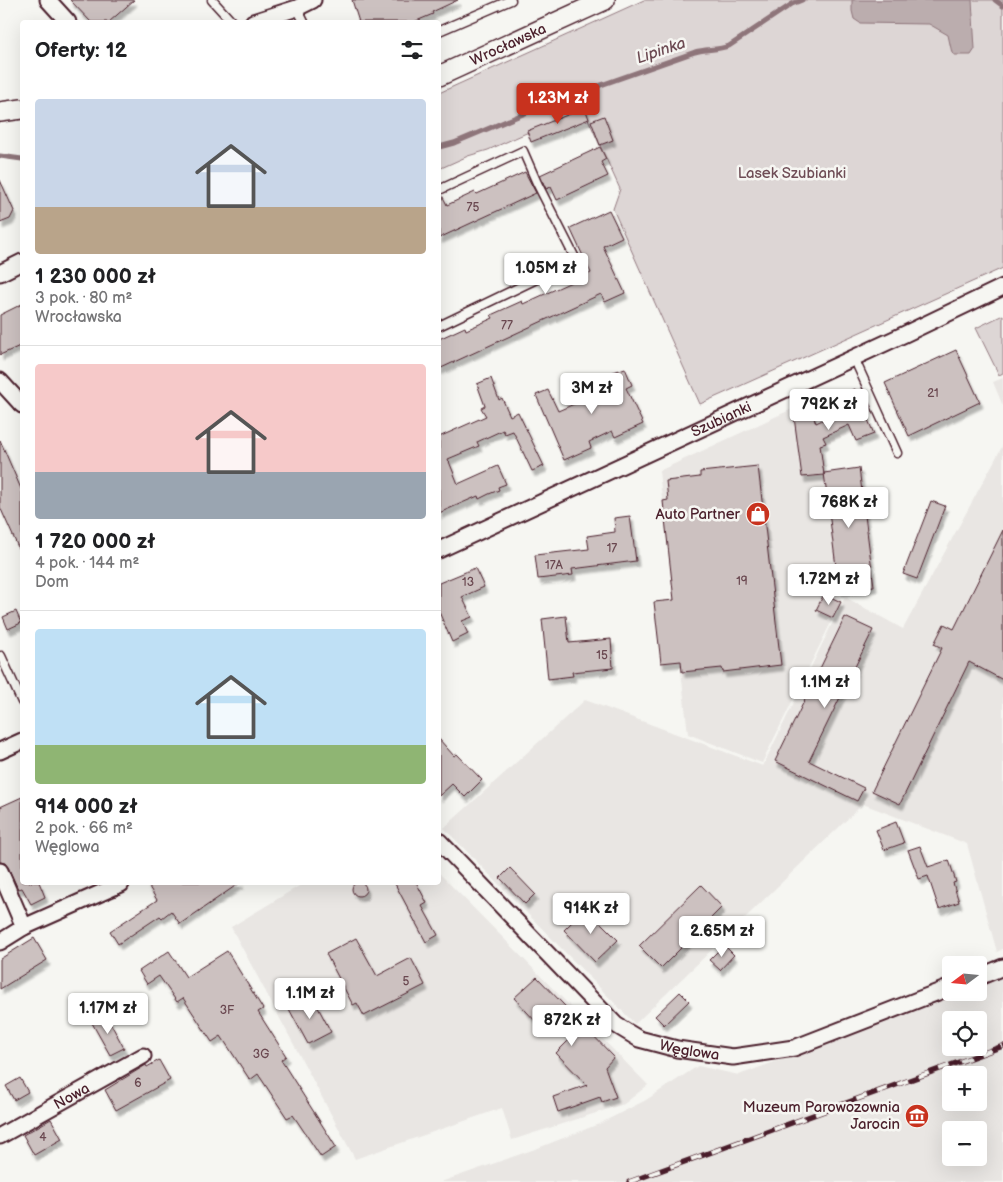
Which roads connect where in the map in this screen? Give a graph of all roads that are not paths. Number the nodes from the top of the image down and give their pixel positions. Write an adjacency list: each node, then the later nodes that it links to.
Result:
1 (48, 0): 7 (street)
2 (212, 0): 8 (lane)
3 (313, 0): 6 (street)
4 (511, 0): 11 (lane)
5 (605, 0): 12 (street, Wrocławska)
6 (297, 8): 9 (street); 10 (lane)
7 (66, 20)
8 (230, 20)
9 (259, 20)
10 (303, 20)
11 (441, 30)
12 (441, 75)
13 (20, 109): 14 (street)
14 (0, 112)
15 (441, 189): 19 (lane)
16 (20, 263): 17 (street)
17 (0, 273)
18 (1003, 287): 20 (street, Szubianki)
19 (441, 325)
20 (854, 358): 23 (lane); 24 (street, Szubianki)
21 (0, 381): 22 (street)
22 (20, 403)
23 (897, 453)
24 (441, 549)
25 (2, 656): 26 (lane)
26 (20, 697)
27 (20, 742): 28 (street)
28 (0, 751)
29 (441, 842): 36 (street, Węglowa)
30 (0, 871): 32 (street)
31 (119, 885): 32 (street)
32 (24, 927): 33 (street)
33 (0, 942)
34 (1003, 967): 35 (street)
35 (988, 973)
36 (942, 990)
37 (143, 1056): 38 (street, Nowa)
38 (0, 1136)

